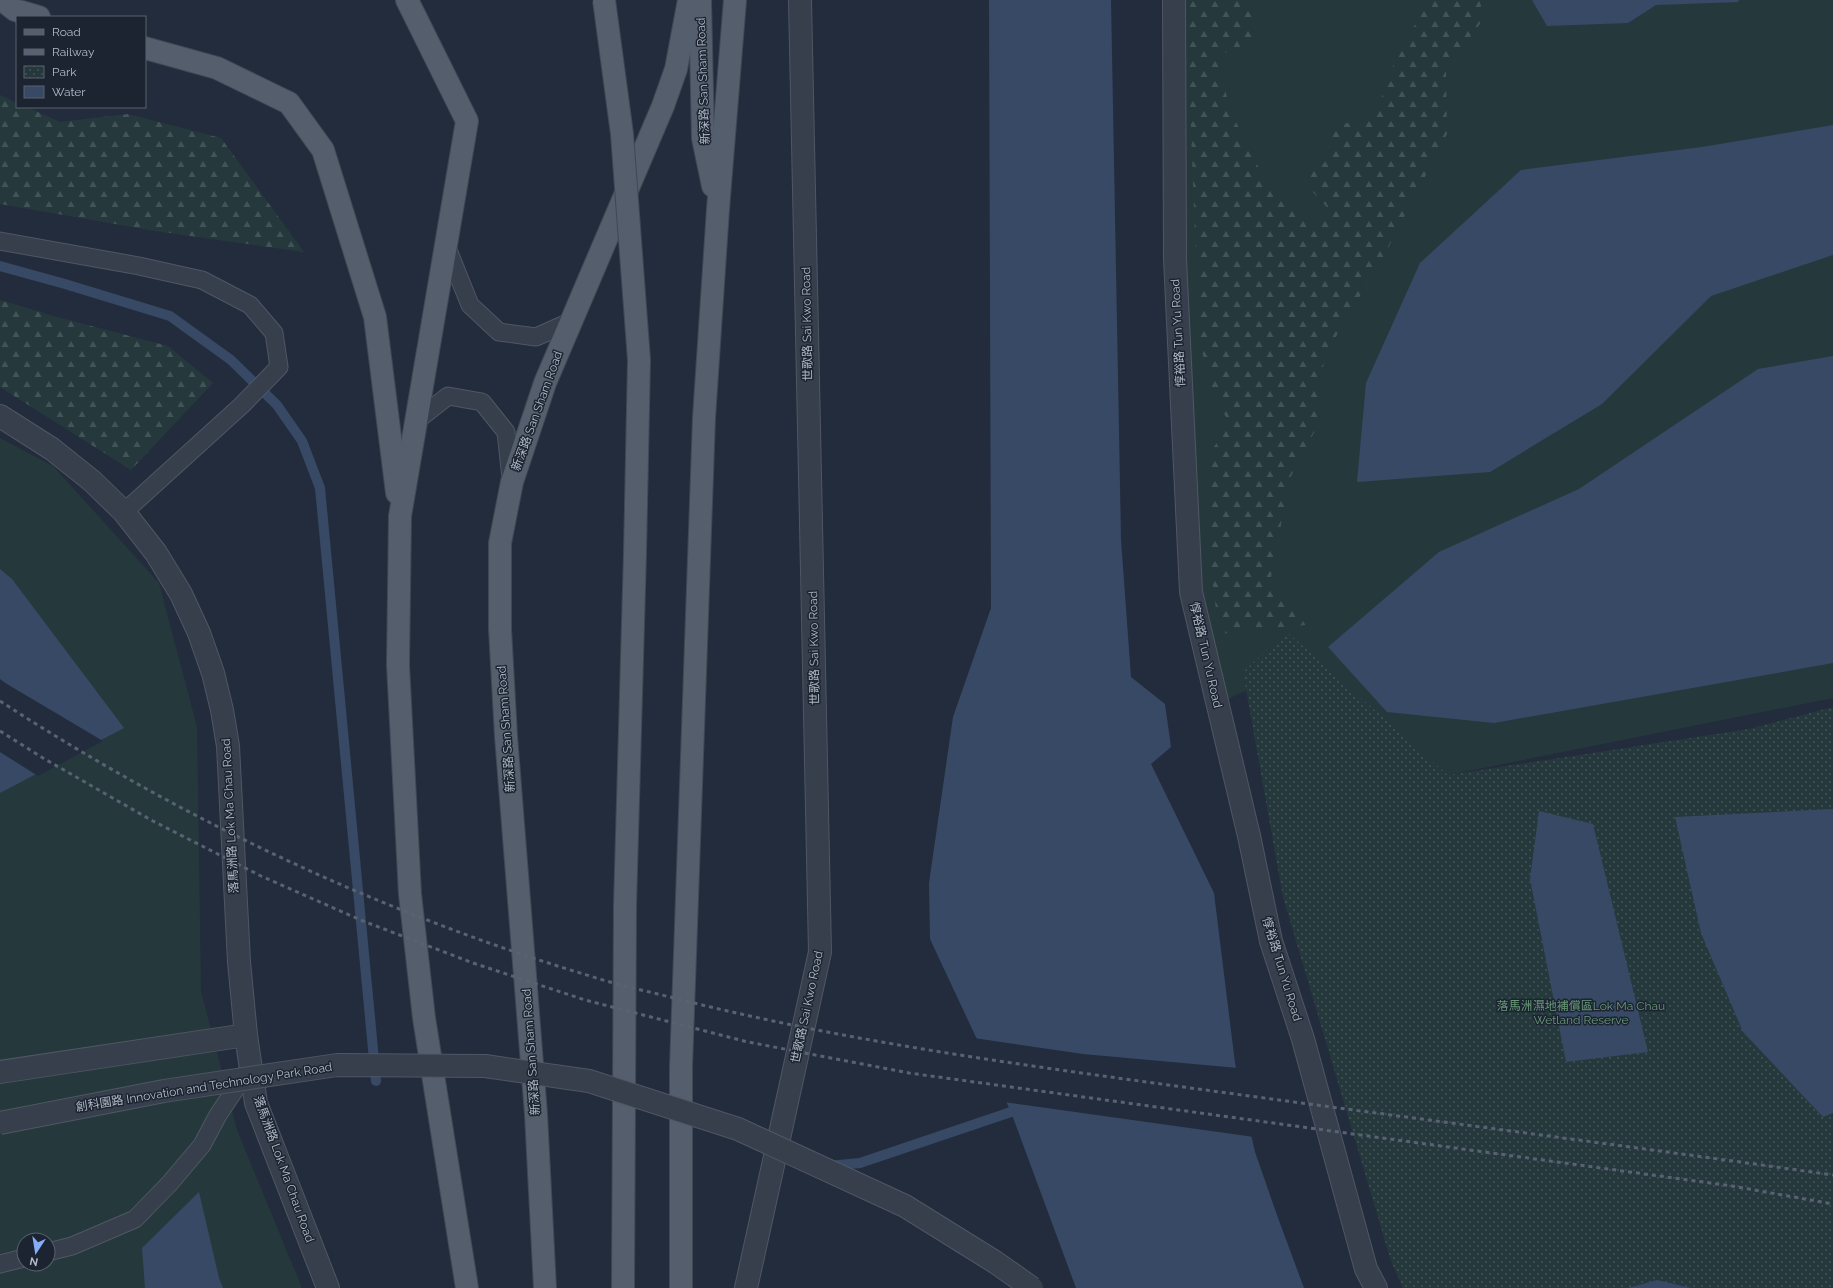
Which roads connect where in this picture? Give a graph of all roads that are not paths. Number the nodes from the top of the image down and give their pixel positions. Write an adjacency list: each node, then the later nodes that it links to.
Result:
1 (2, 0): 9 (main road)
2 (407, 0): 13 (main road)
3 (604, 0): 30 (main road, bridge)
4 (689, 0): 14 (main road, 新深路 San Sham Road)
5 (700, 0): 11 (main road, 新深路 San Sham Road)
6 (735, 0): 11 (main road, 新深路 San Sham Road)
7 (800, 0): 32 (street, 世歌路 Sai Kwo Road)
8 (1174, 0): 34 (street, 惇裕路 Tun Yu Road)
9 (36, 16)
10 (146, 48): 19 (main road)
11 (718, 209): 31 (main road, 新深路 San Sham Road)
12 (0, 241): 18 (lane)
13 (446, 245): 14 (lane); 16 (main road)
14 (572, 321): 17 (main road, 新深路 San Sham Road)
15 (0, 416): 18 (street, 落馬洲路 Lok Ma Chau Road)
16 (416, 421): 17 (lane); 19 (main road)
17 (512, 482): 29 (main road, 新深路 San Sham Road)
18 (124, 512): 20 (street, 落馬洲路 Lok Ma Chau Road)
19 (400, 516): 28 (main road)
20 (246, 1035): 21 (street, 落馬洲路 Lok Ma Chau Road); 22 (street)
21 (251, 1065): 24 (lane); 27 (street, 落馬洲路 Lok Ma Chau Road)
22 (0, 1072)
23 (0, 1123): 33 (street, 創科園路 Innovation and Technology Park Road, bridge)
24 (56, 1250)
25 (16, 1260): 26 (lane)
26 (0, 1264)
27 (328, 1288)
28 (468, 1288)
29 (545, 1288)
30 (623, 1288)
31 (681, 1288)
32 (746, 1288)
33 (1032, 1288)
34 (1376, 1288)

